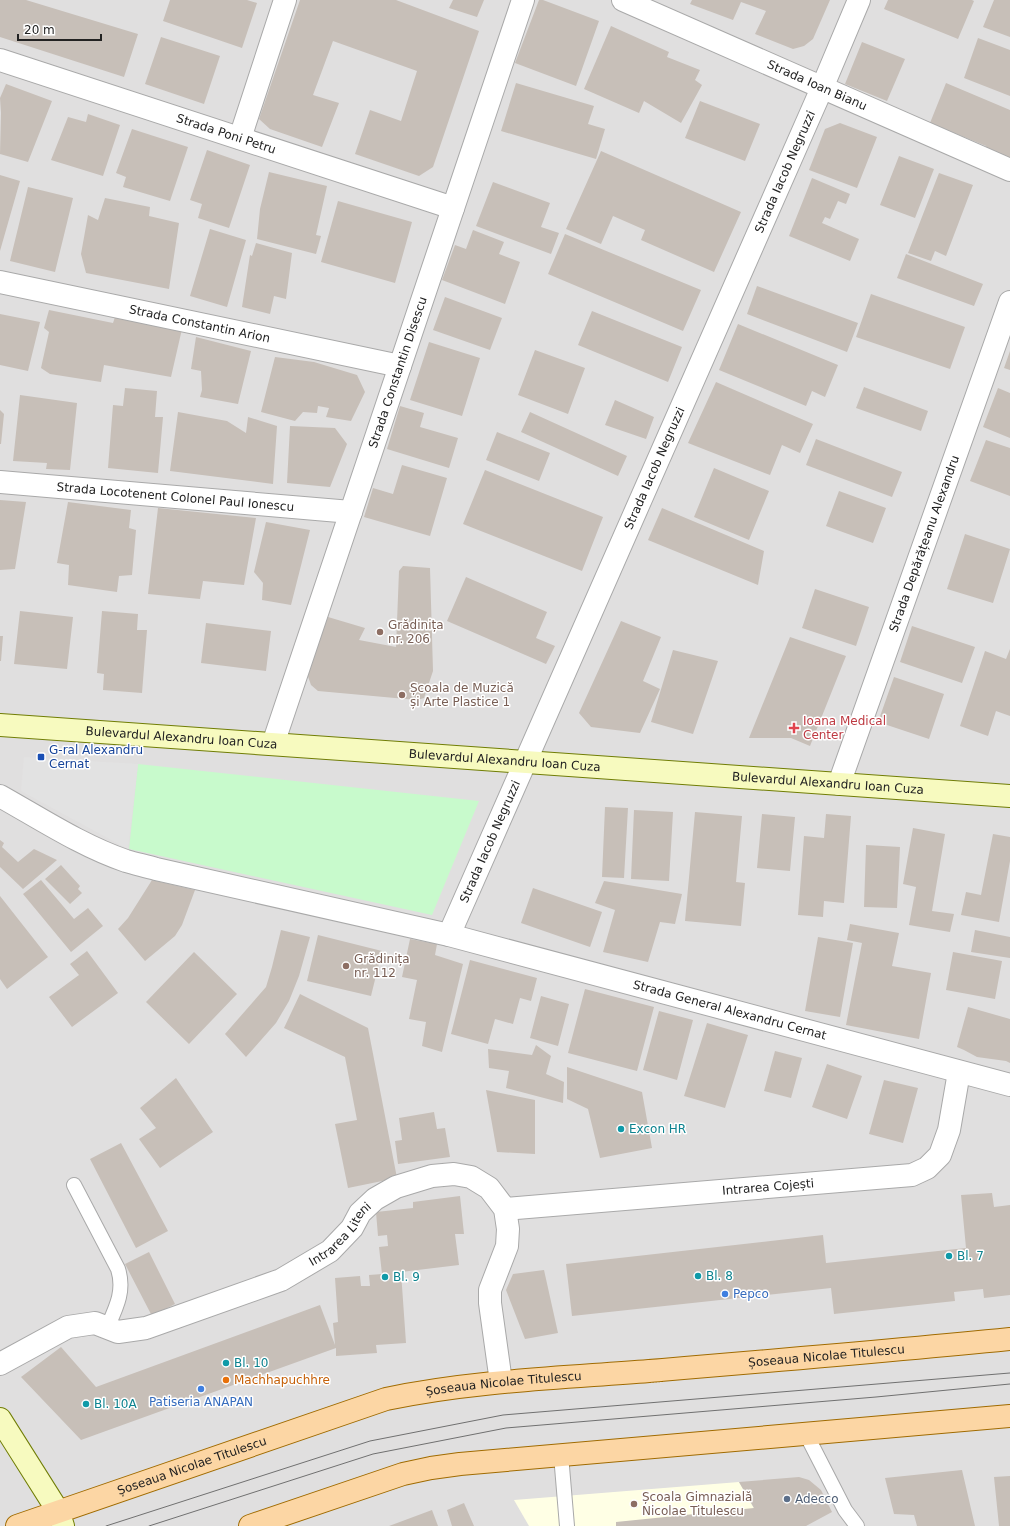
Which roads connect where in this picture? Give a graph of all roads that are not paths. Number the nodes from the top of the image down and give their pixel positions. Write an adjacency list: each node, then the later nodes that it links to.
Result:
1 (285, 0): 7 (street)
2 (523, 0): 9 (street, Strada Constantin Disescu)
3 (623, 0): 6 (street, Strada Ioan Bianu)
4 (859, 0): 6 (street, Strada Iacob Negruzzi)
5 (0, 60): 7 (street, Strada Poni Petru)
6 (822, 88): 8 (street, Strada Ioan Bianu); 17 (street, Strada Iacob Negruzzi)
7 (240, 138): 9 (street, Strada Poni Petru)
8 (1010, 170)
9 (452, 208): 12 (street, Strada Constantin Disescu)
10 (0, 282): 12 (street, Strada Constantin Arion)
11 (1010, 302): 18 (street, Strada Depărățeanu Alexandru)
12 (400, 366): 14 (street, Strada Constantin Disescu)
13 (0, 482): 14 (street, Strada Locotenent Colonel Paul Ionescu)
14 (351, 512): 16 (street, Strada Constantin Disescu)
15 (0, 725): 16 (street, Bulevardul Alexandru Ioan Cuza)
16 (273, 744): 17 (street, Bulevardul Alexandru Ioan Cuza)
17 (526, 762): 18 (street, Bulevardul Alexandru Ioan Cuza); 21 (street, Strada Iacob Negruzzi)
18 (838, 784): 20 (street, Bulevardul Alexandru Ioan Cuza)
19 (0, 796): 21 (street)
20 (1010, 796)
21 (449, 935): 22 (street, Strada General Alexandru Cernat)
22 (959, 1072): 23 (street, Strada General Alexandru Cernat); 25 (street, Intrarea Cojești)
23 (1010, 1085)
24 (74, 1185): 26 (lane)
25 (505, 1209): 26 (street, Intrarea Liteni); 29 (street, Intrarea Liteni)
26 (107, 1328): 28 (street, Intrarea Liteni)
27 (1010, 1339): 29 (main road, Șoseaua Nicolae Titulescu)
28 (0, 1364)
29 (501, 1382): 34 (main road, Șoseaua Nicolae Titulescu)
30 (1010, 1416): 32 (main road)
31 (0, 1418): 34 (street)
32 (806, 1434): 33 (main road); 38 (lane)
33 (561, 1455): 36 (main road); 37 (lane)
34 (60, 1519): 35 (main road, Șoseaua Nicolae Titulescu)
35 (17, 1526)
36 (250, 1526)
37 (567, 1526)
38 (857, 1526)

